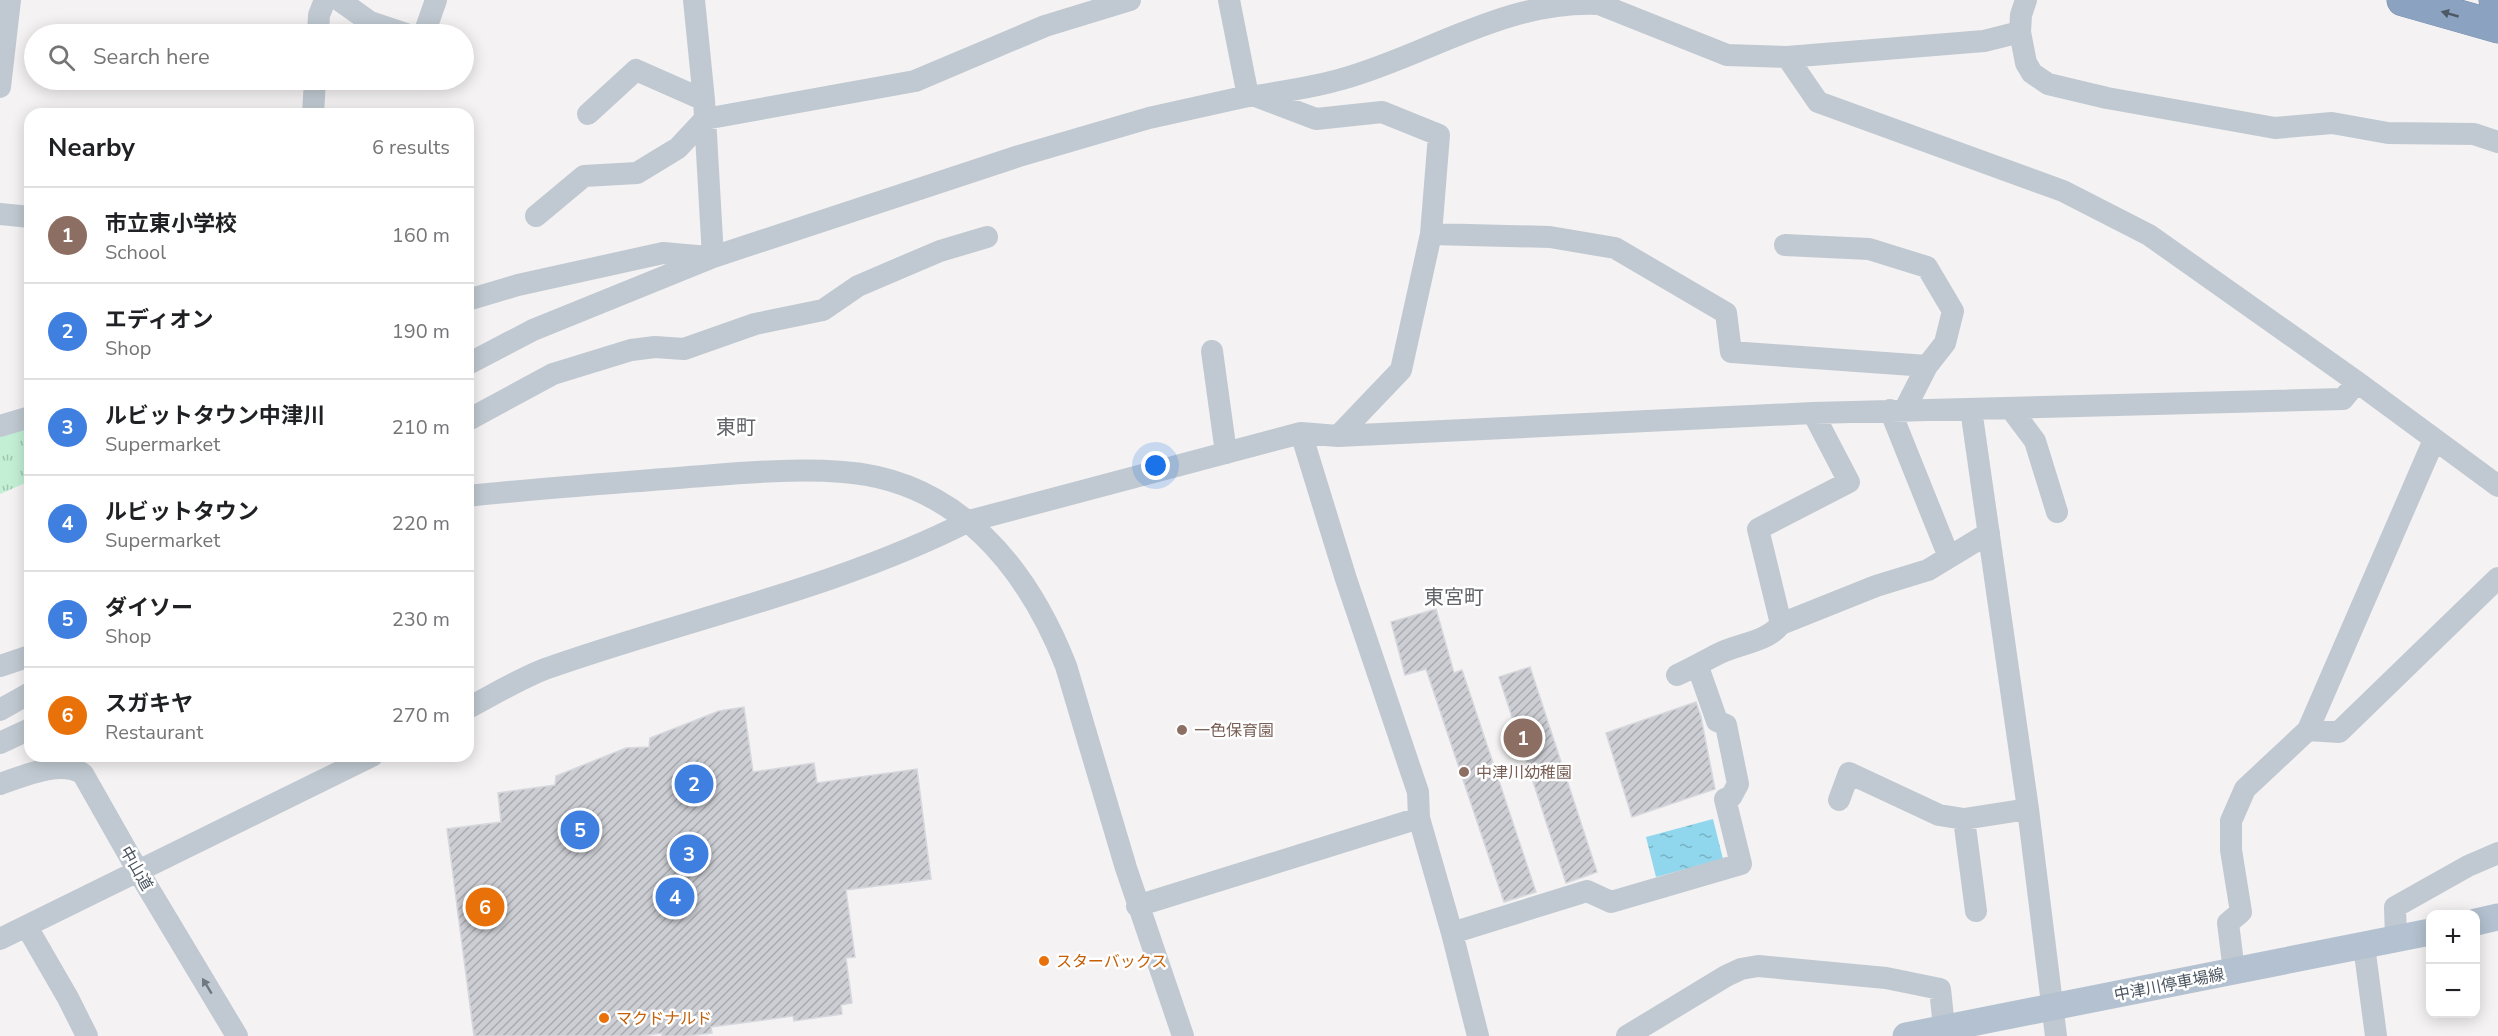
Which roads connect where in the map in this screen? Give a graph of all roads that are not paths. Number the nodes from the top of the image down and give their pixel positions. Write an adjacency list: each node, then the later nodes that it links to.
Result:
1 (10, 0): 16 (street)
2 (326, 0): 10 (street)
3 (339, 0): 11 (street)
4 (436, 0): 12 (street)
5 (694, 0): 20 (street)
6 (1130, 0): 20 (street)
7 (1229, 0): 18 (street)
8 (2026, 0): 14 (street)
9 (2403, 0): 13 (highway, one-way to 9)
10 (319, 24)
11 (376, 24)
12 (428, 24)
13 (2498, 27)
14 (2020, 32): 15 (street); 22 (street)
15 (1787, 57): 18 (street); 34 (street)
16 (0, 87)
17 (314, 90): 19 (street)
18 (1252, 96): 26 (street); 29 (street)
19 (313, 108)
20 (704, 109): 21 (street); 25 (street); 29 (street)
21 (588, 114)
22 (2498, 142)
23 (0, 214): 24 (street)
24 (24, 216)
25 (536, 216)
26 (1431, 234): 33 (street); 43 (street)
27 (987, 237): 39 (street)
28 (1785, 245): 33 (street)
29 (713, 257): 30 (street); 32 (street)
30 (474, 297)
31 (1212, 351): 45 (street)
32 (474, 361)
33 (1927, 366): 37 (street)
34 (2357, 382): 36 (street); 44 (street)
35 (1971, 409): 36 (street); 37 (street); 50 (street)
36 (2011, 409): 48 (street)
37 (1897, 410): 38 (street); 51 (street)
38 (1814, 413): 43 (street); 53 (street)
39 (474, 417)
40 (24, 419): 41 (street)
41 (0, 426)
42 (1300, 433): 43 (street); 45 (street); 68 (street)
43 (1338, 436)
44 (2434, 440): 46 (street); 61 (street)
45 (1226, 453): 49 (street)
46 (2498, 486)
47 (474, 495): 49 (street)
48 (2057, 512)
49 (969, 521): 59 (street); 72 (street)
50 (1989, 533): 51 (street); 67 (street)
51 (1949, 557): 53 (street)
52 (2498, 578): 61 (street)
53 (1781, 624): 56 (street)
54 (24, 658): 55 (street)
55 (0, 666)
56 (1698, 667): 57 (street); 77 (street)
57 (1677, 675)
58 (24, 696): 60 (street)
59 (474, 705)
60 (0, 710)
61 (2308, 730): 82 (street)
62 (24, 732): 63 (street)
63 (0, 743)
64 (360, 762): 71 (street)
65 (0, 784): 71 (street, 中山道)
66 (1839, 800): 69 (street)
67 (2028, 809): 69 (street); 83 (street)
68 (1419, 818): 72 (street); 77 (street)
69 (1965, 819): 73 (street)
70 (2498, 854): 80 (street)
71 (138, 871): 76 (street); 86 (street, 中山道, one-way to 71)
72 (1137, 906): 87 (street)
73 (1976, 911)
74 (2498, 917): 75 (main road)
75 (2480, 921)
76 (27, 927): 79 (street); 85 (street)
77 (1452, 933): 88 (street)
78 (2426, 933): 80 (main road, 中津川停車場線)
79 (0, 939)
80 (2396, 939): 81 (main road, 中津川停車場線)
81 (2364, 946): 82 (main road, 中津川停車場線); 92 (street)
82 (2234, 971): 83 (main road, 中津川停車場線)
83 (2052, 1007): 84 (main road, 中津川停車場線); 91 (street)
84 (1944, 1027): 89 (street); 90 (main road, 中津川停車場線)
85 (87, 1036)
86 (237, 1036)
87 (1183, 1036)
88 (1478, 1036)
89 (1628, 1036)
90 (1906, 1036)
91 (2056, 1036)
92 (2376, 1036)

